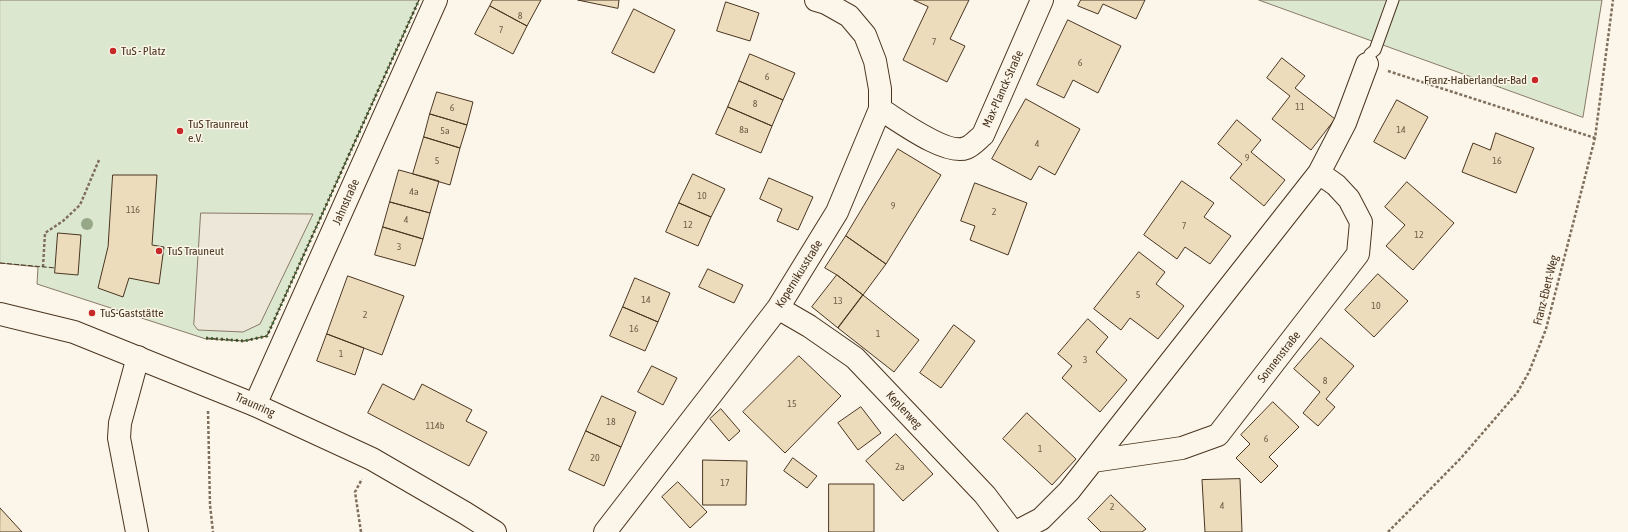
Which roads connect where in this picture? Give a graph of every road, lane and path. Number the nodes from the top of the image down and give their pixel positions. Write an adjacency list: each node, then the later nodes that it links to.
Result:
1 (436, 0): 16 (street, Jahnstraße)
2 (816, 0): 7 (street, Kopernikusstraße)
3 (1042, 0): 7 (street, Max-Planck-Straße)
4 (1393, 0): 6 (lane)
5 (1613, 0): 8 (path, Franz-Ebert-Weg)
6 (1367, 64): 8 (path); 10 (street)
7 (880, 109): 12 (street, Kopernikusstraße)
8 (1595, 138): 25 (path, Franz-Ebert-Weg)
9 (100, 160): 11 (path)
10 (1319, 172): 18 (street); 18 (street, Sonnenstraße)
11 (43, 267)
12 (778, 308): 23 (street, Kopernikusstraße); 24 (street, Keplerweg)
13 (0, 314): 14 (street, Traunring)
14 (138, 357): 15 (street, Traunring); 19 (street)
15 (211, 386): 16 (street, Traunring); 20 (path)
16 (255, 405): 17 (street, Traunring)
17 (372, 459): 21 (path); 22 (street, Traunring)
18 (1093, 461): 24 (street)
19 (136, 532)
20 (213, 532)
21 (361, 532)
22 (495, 532)
23 (605, 532)
24 (1014, 532)
25 (1388, 532)

